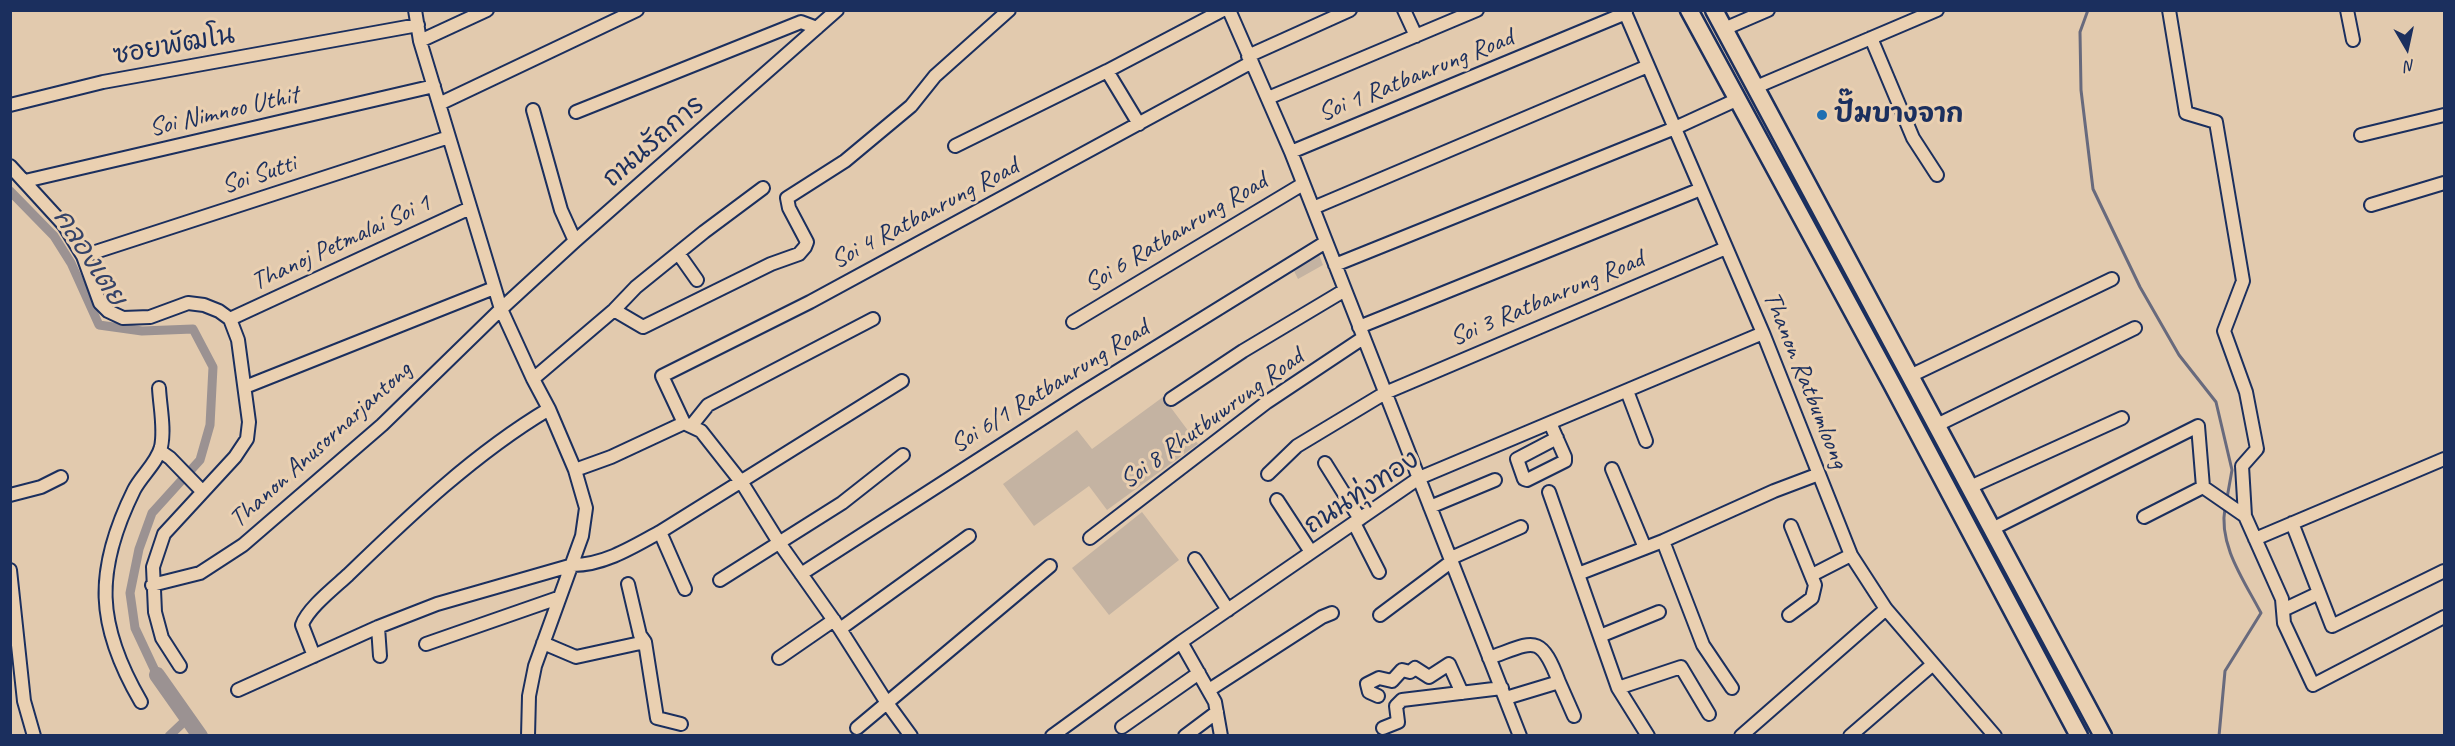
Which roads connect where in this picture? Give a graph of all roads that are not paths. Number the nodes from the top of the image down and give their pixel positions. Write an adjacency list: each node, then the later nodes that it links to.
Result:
1 (415, 10): 18 (street)
2 (488, 10): 24 (street)
3 (637, 10): 32 (street)
4 (837, 10): 19 (street, ถนนรัถการ)
5 (1009, 10): 64 (street)
6 (1223, 10): 27 (street)
7 (1229, 10): 25 (street)
8 (1350, 10): 25 (street, Soi 4 Ratbanrung Road)
9 (1404, 10): 21 (street)
10 (1477, 10): 21 (street)
11 (1689, 10): 31 (main road)
12 (1714, 10): 20 (main road)
13 (1768, 10): 20 (street)
14 (1937, 10): 22 (street)
15 (2169, 10): 106 (street)
16 (2347, 10): 23 (street)
17 (1625, 12): 26 (street, Thanon Ratbumloong); 42 (street, Soi 1 Ratbanrung Road)
18 (418, 25): 24 (street); 33 (street, ซอยพัฒโน)
19 (817, 28): 35 (street); 53 (street, ถนนรัถการ)
20 (1724, 29): 29 (main road)
21 (1416, 36): 30 (street)
22 (1871, 38): 29 (street); 44 (street)
23 (2353, 39)
24 (420, 41): 28 (street)
25 (1250, 59): 30 (street); 37 (street, Soi 4 Ratbanrung Road)
26 (1648, 66): 38 (street, Thanon Ratbumloong); 52 (street)
27 (1107, 71): 37 (street); 41 (street)
28 (434, 86): 32 (street); 45 (street, Soi Nimnoo Uthit)
29 (1756, 87): 71 (main road)
30 (1268, 98): 42 (street)
31 (1736, 100): 38 (street); 74 (main road)
32 (440, 104): 40 (street)
33 (10, 105)
34 (533, 110): 53 (street)
35 (576, 112)
36 (2445, 116): 39 (street)
37 (1139, 124): 83 (street, Soi 4 Ratbanrung Road)
38 (1675, 128): 49 (street, Thanon Ratbumloong); 58 (street)
39 (2361, 135)
40 (449, 137): 51 (street); 57 (street, Soi Sutti)
41 (955, 146)
42 (1291, 152): 47 (street)
43 (10, 166): 45 (street)
44 (1937, 175)
45 (24, 181): 57 (street)
46 (2445, 183): 50 (street)
47 (1303, 184): 52 (street); 67 (street, Soi 6 Ratbanrung Road)
48 (763, 188): 56 (street)
49 (1701, 189): 55 (street, Thanon Ratbumloong); 69 (street, Soi 8 Rhutbuwrung Road)
50 (2372, 205)
51 (470, 208): 61 (street); 65 (street, Thanoj Petmalai Soi 1)
52 (1313, 208): 54 (street)
53 (575, 241): 63 (street, ถนนรัถการ)
54 (1326, 242): 58 (street); 129 (street, Soi 6/1 Ratbanrung Road)
55 (1726, 248): 70 (street, Thanon Ratbumloong); 78 (street, Soi 3 Ratbanrung Road)
56 (678, 253): 60 (street); 64 (street)
57 (83, 256): 65 (street)
58 (1335, 265): 62 (street)
59 (2112, 279): 71 (street)
60 (697, 280)
61 (494, 288): 63 (street); 75 (street)
62 (1345, 290): 69 (street); 79 (street)
63 (501, 309): 72 (street); 134 (street, Thanon Anusornarjantong)
64 (614, 310): 72 (street)
65 (230, 319): 75 (street)
66 (873, 319): 83 (street)
67 (1073, 322)
68 (2135, 328): 84 (street)
69 (1361, 333): 78 (street); 115 (street, Soi 8 Rhutbuwrung Road)
70 (1763, 333): 77 (street, ถนนทุ่งทอง); 94 (street, Thanon Ratbumloong)
71 (1910, 376): 74 (main road); 84 (main road)
72 (533, 379): 80 (street)
73 (902, 381): 98 (street)
74 (1892, 384): 188 (main road)
75 (245, 387): 101 (street)
76 (159, 388): 87 (street)
77 (1627, 391): 82 (street, ถนนทุ่งทอง); 86 (street)
78 (1385, 393): 93 (street, Soi 3 Ratbanrung Road); 96 (street)
79 (1171, 399)
80 (549, 409): 92 (street); 153 (street)
81 (2122, 418): 99 (street)
82 (1551, 423): 85 (street); 96 (street, ถนนทุ่งทอง)
83 (688, 424): 92 (street); 98 (street)
84 (1937, 425): 99 (main road)
85 (1557, 438)
86 (1646, 441)
87 (165, 454): 101 (street); 168 (street)
88 (903, 455): 118 (street)
89 (2445, 459): 109 (street)
90 (1325, 463): 108 (street)
91 (1612, 469): 119 (street)
92 (575, 470): 124 (street)
93 (1268, 474)
94 (1819, 474): 117 (street); 121 (street, Thanon Ratbumloong)
95 (61, 477): 103 (street)
96 (1419, 478): 105 (street); 108 (street, ถนนทุ่งทอง)
97 (1495, 480): 105 (street)
98 (742, 483): 113 (street); 118 (street)
99 (1970, 487): 112 (main road)
100 (2203, 487): 106 (street); 107 (street); 112 (street)
101 (199, 489): 134 (street)
102 (1549, 492): 130 (street)
103 (10, 495)
104 (1277, 500): 120 (street)
105 (1430, 507): 123 (street)
106 (2245, 516): 116 (street)
107 (2144, 517)
108 (1357, 521): 120 (street, ถนนทุ่งทอง); 128 (street)
109 (2292, 523): 116 (street); 136 (street)
110 (1791, 526): 131 (street)
111 (1521, 527): 123 (street)
112 (1992, 529): 189 (main road)
113 (660, 532): 124 (street); 135 (street)
114 (969, 536): 146 (street)
115 (1090, 538)
116 (2255, 539): 140 (street)
117 (1663, 541): 119 (street); 162 (street)
118 (780, 544): 129 (street); 132 (street)
119 (1645, 548): 130 (street)
120 (1311, 552): 138 (street, ถนนทุ่งทอง)
121 (1851, 555): 131 (street); 139 (street, Thanon Ratbumloong)
122 (1195, 559): 138 (street)
123 (1451, 560): 143 (street); 156 (street)
124 (573, 565): 137 (street); 147 (street)
125 (1050, 566): 169 (street)
126 (10, 570): 178 (street)
127 (2445, 571): 136 (street)
128 (1379, 572)
129 (801, 574): 146 (street)
130 (1578, 574): 148 (street)
131 (1812, 575): 144 (street)
132 (720, 580)
133 (628, 584): 149 (street)
134 (152, 585): 158 (street)
135 (685, 589)
136 (2319, 593): 140 (street)
137 (558, 598): 151 (street); 152 (street)
138 (1228, 609): 150 (street, ถนนทุ่งทอง)
139 (1886, 609): 157 (street, Thanon Ratbumloong); 186 (street)
140 (2283, 610): 145 (street)
141 (1659, 612): 148 (street)
142 (1332, 614): 164 (street)
143 (1380, 615)
144 (1789, 615)
145 (2445, 617)
146 (837, 624): 155 (street); 169 (street)
147 (378, 627): 153 (street); 154 (street)
148 (1600, 636): 161 (street)
149 (645, 642): 151 (street); 173 (street)
150 (1181, 642): 159 (street); 181 (street, ถนนทุ่งทอง)
151 (543, 643): 179 (street)
152 (426, 644)
153 (314, 656): 163 (street)
154 (380, 656)
155 (779, 658)
156 (1490, 658): 160 (street); 166 (street)
157 (1932, 665): 177 (street, Thanon Ratbumloong); 187 (street)
158 (180, 666)
159 (1199, 673): 164 (street); 174 (street)
160 (1559, 682): 166 (street); 172 (street)
161 (1618, 688): 171 (street); 185 (street)
162 (1732, 688)
163 (238, 690)
164 (1209, 690): 170 (street)
165 (1461, 693): 166 (street); 167 (street); 176 (street)
166 (1504, 693): 184 (street)
167 (1378, 696)
168 (141, 702)
169 (887, 703): 175 (street); 180 (street)
170 (1217, 712): 182 (street); 183 (street)
171 (1709, 714)
172 (1574, 716)
173 (681, 724)
174 (1122, 727)
175 (857, 728)
176 (1383, 728)
177 (1992, 731)
178 (34, 735)
179 (528, 735)
180 (912, 735)
181 (1052, 735)
182 (1185, 735)
183 (1221, 735)
184 (1520, 735)
185 (1648, 735)
186 (1741, 735)
187 (1850, 735)
188 (2079, 735)
189 (2103, 735)

